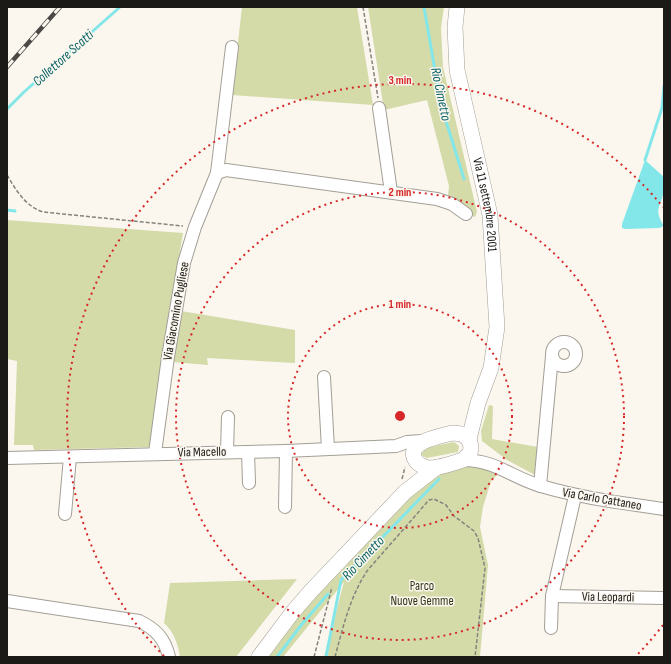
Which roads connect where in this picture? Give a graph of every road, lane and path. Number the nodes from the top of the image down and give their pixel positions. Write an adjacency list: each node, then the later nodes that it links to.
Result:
1 (363, 7): 4 (path)
2 (457, 7): 12 (main road, Via 11 settembre 2001)
3 (232, 48): 5 (street, Via Giacomino Pugliese)
4 (379, 108): 7 (street)
5 (217, 173): 7 (street); 9 (street, Via Giacomino Pugliese)
6 (7, 175): 9 (path)
7 (391, 192): 8 (street)
8 (466, 214)
9 (195, 227): 22 (street, Via Giacomino Pugliese)
10 (554, 365): 28 (street)
11 (324, 377): 17 (street)
12 (478, 403): 14 (main road, Via 11 settembre 2001); 18 (main road, Via 11 settembre 2001)
13 (228, 417): 20 (street)
14 (452, 434): 15 (main road, Via 11 settembre 2001); 18 (main road, Via 11 settembre 2001)
15 (422, 441): 16 (street, Via Macello); 25 (main road)
16 (396, 446): 17 (street, Via Macello); 25 (street, Via Macello)
17 (328, 449): 19 (street, Via Macello)
18 (468, 449): 26 (main road); 28 (street, Via Carlo Cattaneo)
19 (286, 451): 21 (street, Via Macello); 31 (street)
20 (227, 452): 21 (street, Via Macello); 22 (street, Via Macello)
21 (248, 452): 27 (street)
22 (155, 453): 23 (street, Via Macello)
23 (70, 457): 24 (street, Via Macello); 33 (street)
24 (7, 458)
25 (415, 458): 26 (main road); 29 (main road)
26 (437, 467): 29 (main road)
27 (249, 483)
28 (540, 486): 30 (street, Via Carlo Cattaneo)
29 (405, 492): 34 (main road)
30 (575, 496): 32 (street, Via Carlo Cattaneo); 35 (street)
31 (285, 507)
32 (664, 509)
33 (65, 514)
34 (330, 572): 40 (main road); 41 (path)
35 (552, 596): 36 (street, Via Leopardi); 38 (street)
36 (664, 598)
37 (7, 601): 39 (street)
38 (551, 628)
39 (169, 657)
40 (259, 657)
41 (314, 657)
42 (335, 657): 43 (path)
43 (475, 657)

